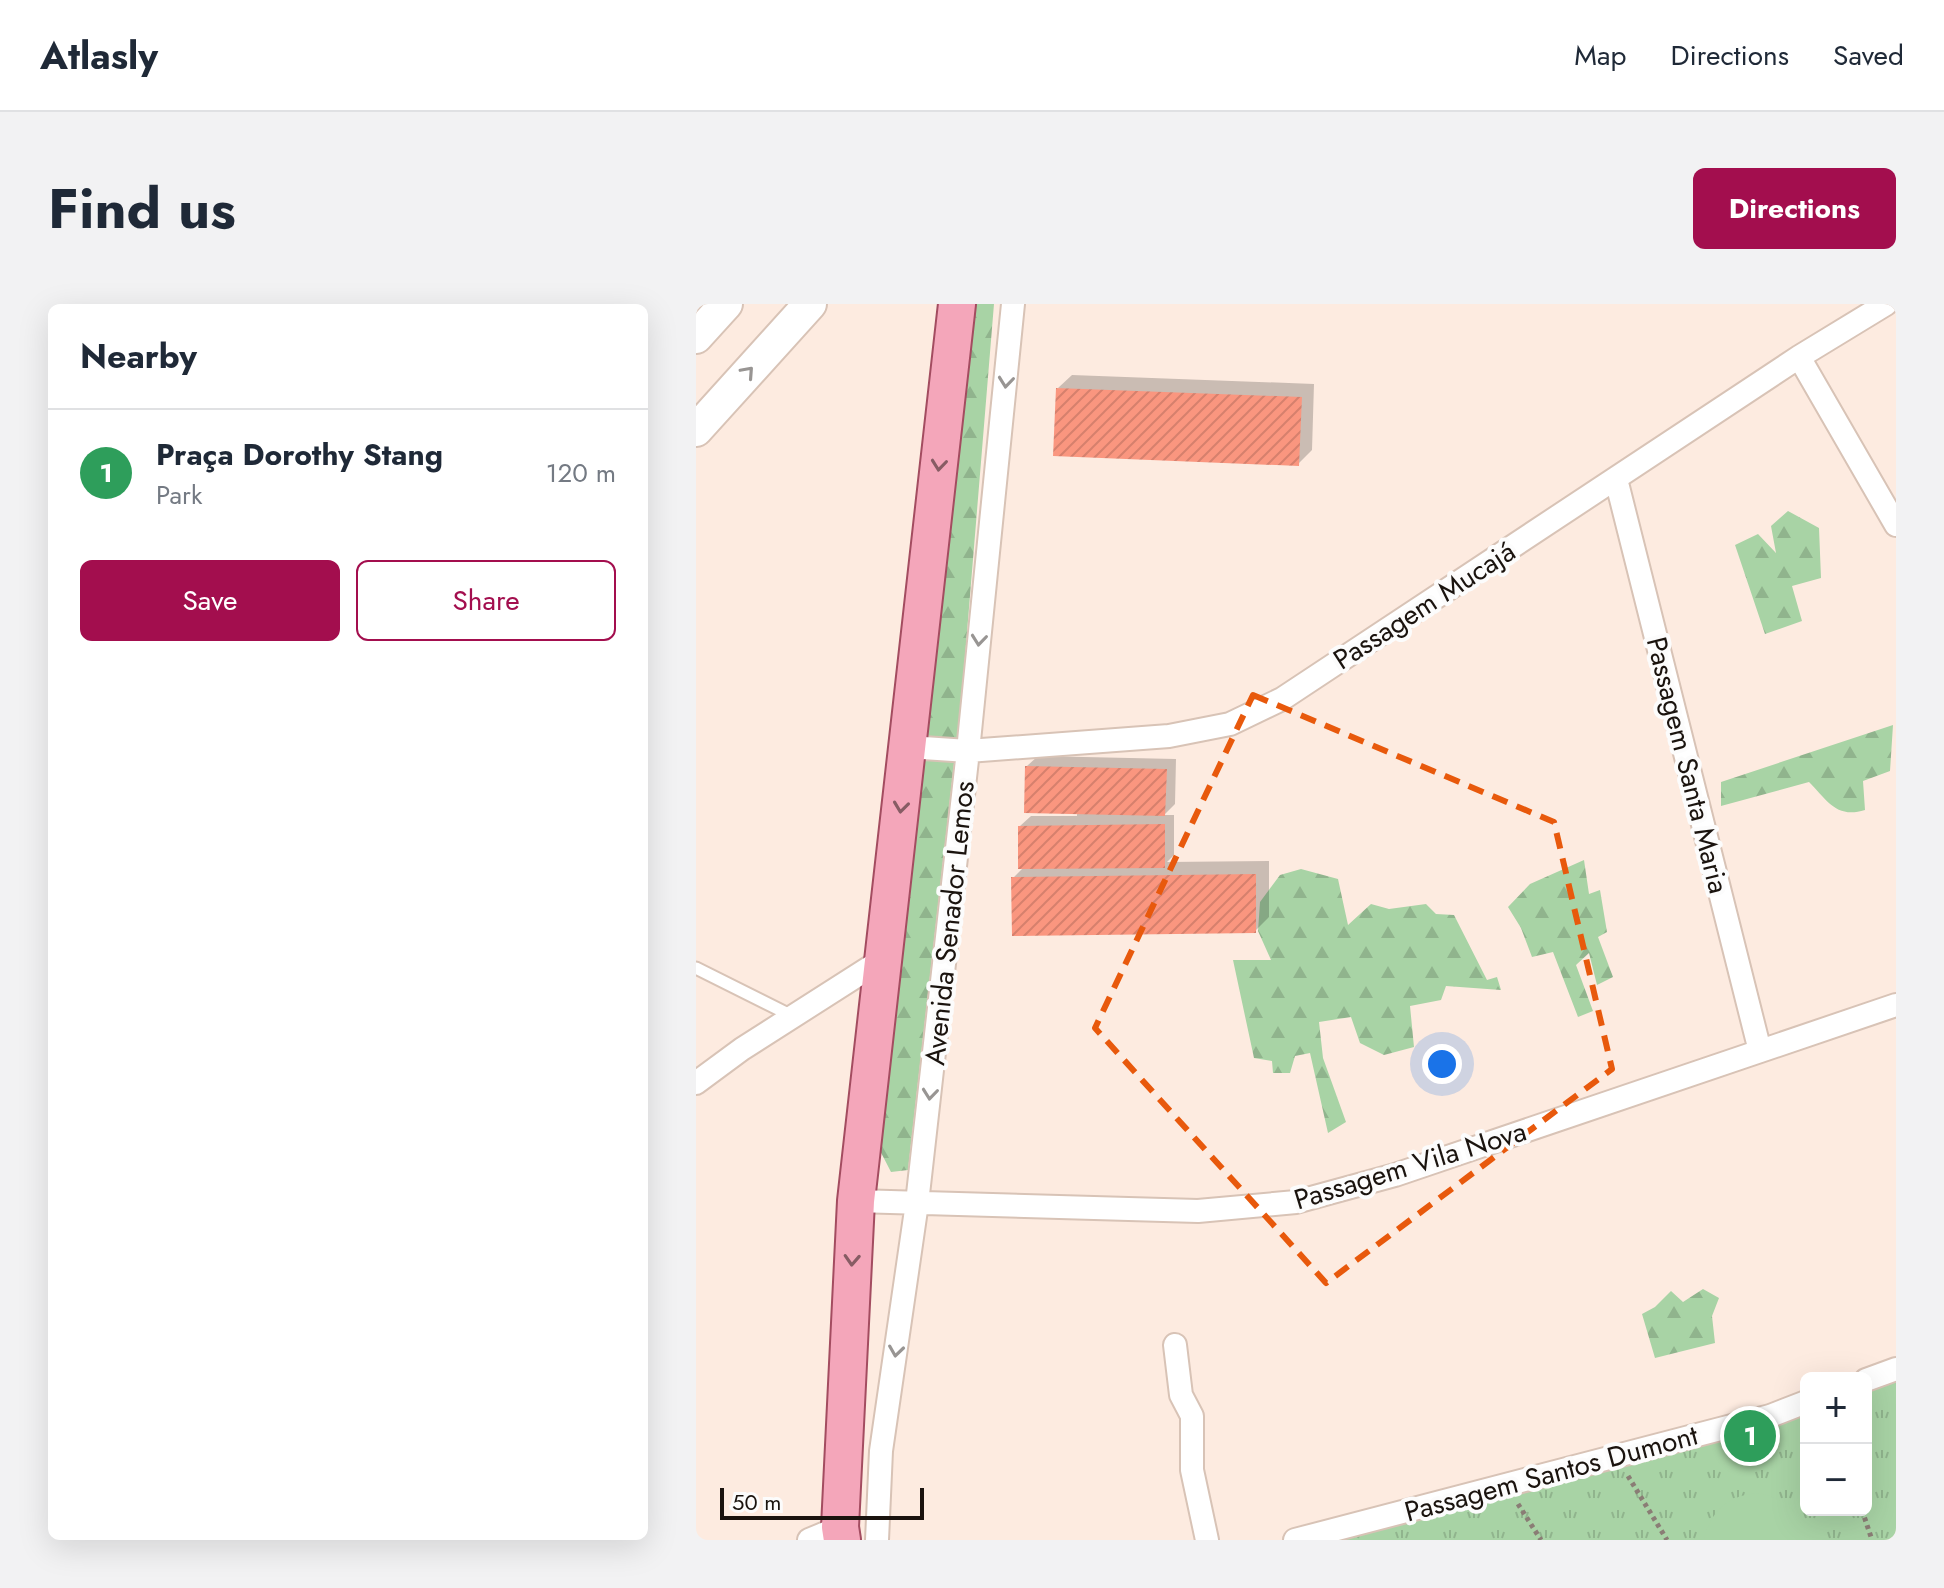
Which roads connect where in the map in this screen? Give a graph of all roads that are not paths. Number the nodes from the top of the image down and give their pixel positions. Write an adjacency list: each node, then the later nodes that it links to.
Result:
1 (726, 304): 6 (main road)
2 (810, 304): 8 (main road, one-way to 2)
3 (957, 304): 11 (main road, one-way to 11)
4 (1013, 304): 12 (street, Avenida Senador Lemos, one-way to 12)
5 (1886, 304): 7 (street, Passagem Mucajá)
6 (696, 337)
7 (1799, 357): 9 (street, Passagem Mucajá); 10 (street)
8 (696, 430)
9 (1616, 479): 12 (street, Passagem Mucajá); 17 (street, Passagem Santa Maria)
10 (1896, 525)
11 (908, 747): 12 (street, Passagem Mucajá); 13 (main road, one-way to 13)
12 (968, 751): 20 (street, Avenida Senador Lemos, one-way to 20)
13 (883, 959): 16 (street); 19 (main road)
14 (696, 968): 16 (lane)
15 (1896, 1005): 17 (street, Passagem Vila Nova)
16 (793, 1016): 18 (street)
17 (1760, 1051): 20 (street, Passagem Vila Nova)
18 (696, 1083)
19 (856, 1201): 20 (street, Passagem Vila Nova); 25 (main road, one-way to 25)
20 (917, 1203): 26 (street, Avenida Senador Lemos, one-way to 26)
21 (1175, 1345): 27 (street)
22 (1896, 1369): 23 (street)
23 (1872, 1378)
24 (1800, 1404): 28 (street, Passagem Santos Dumont)
25 (830, 1536)
26 (877, 1540)
27 (1207, 1540)
28 (1295, 1540)

